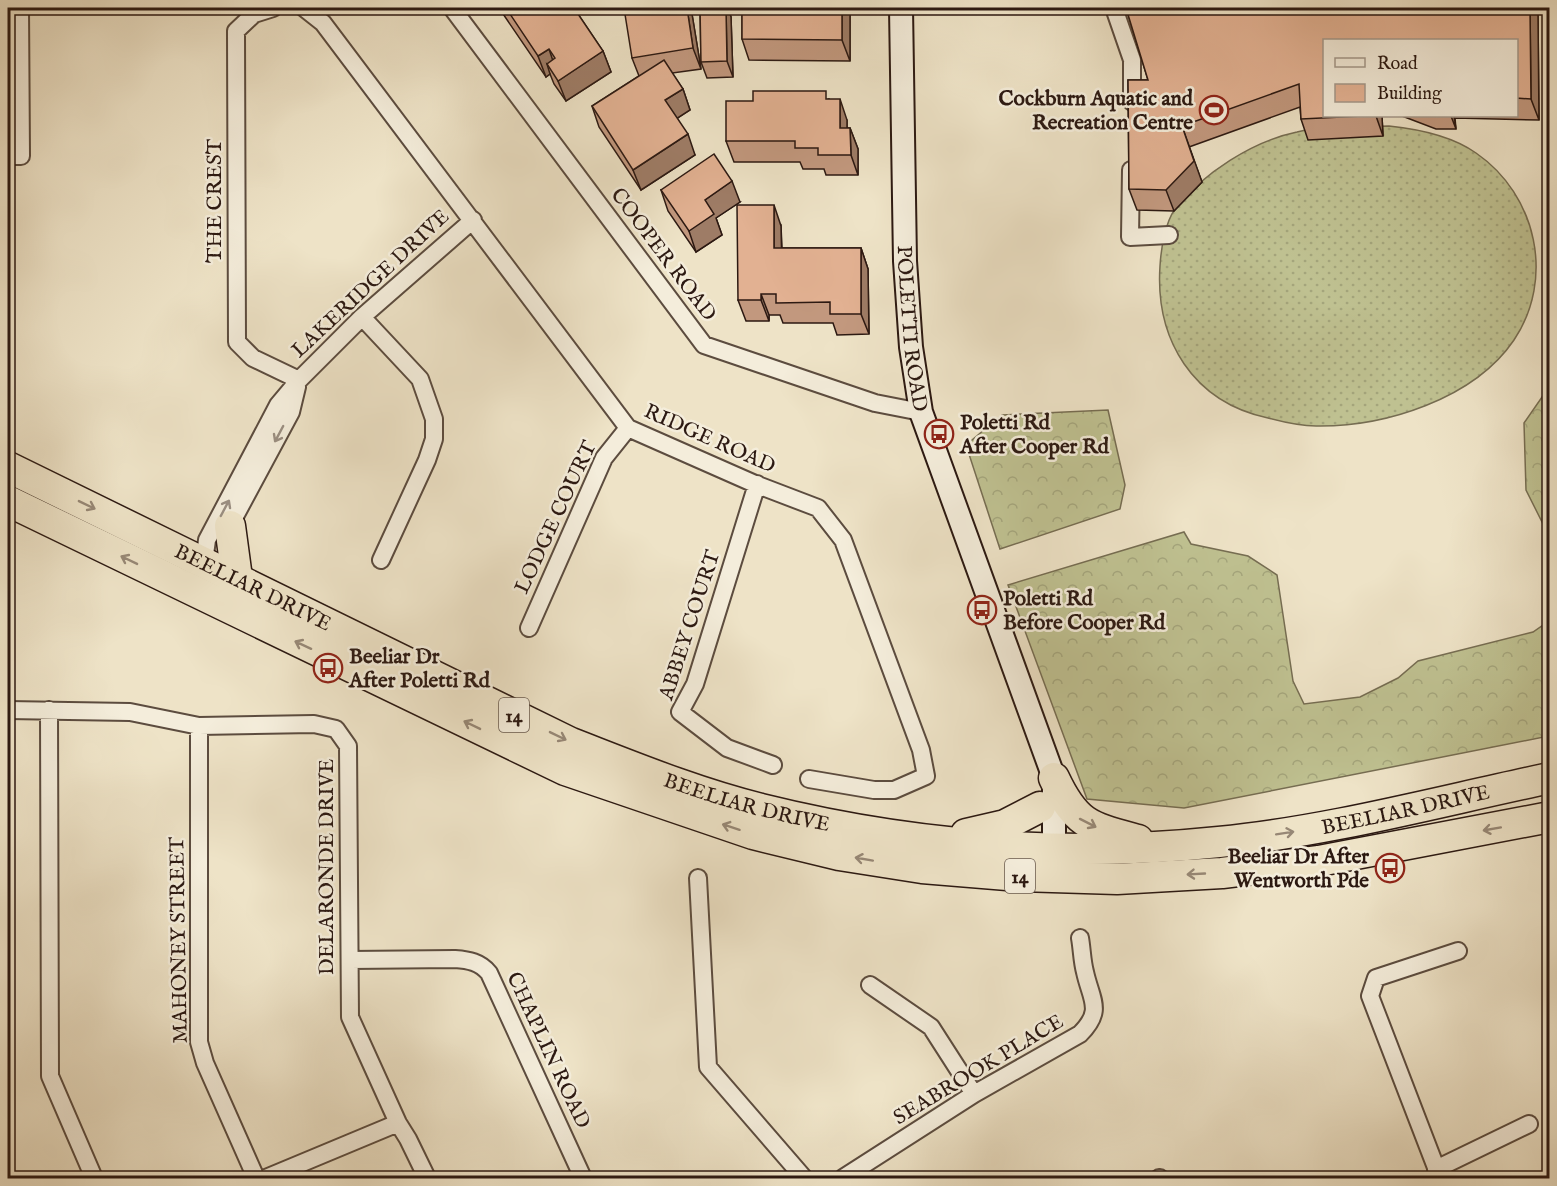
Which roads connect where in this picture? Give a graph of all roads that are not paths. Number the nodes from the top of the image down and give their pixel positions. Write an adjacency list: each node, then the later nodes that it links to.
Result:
1 (20, 8): 8 (street)
2 (273, 8): 13 (street, THE CREST)
3 (304, 8): 10 (street, RIDGE ROAD)
4 (452, 8): 14 (street, COOPER ROAD)
5 (902, 8): 14 (main road, POLETTI ROAD)
6 (1114, 8): 7 (street)
7 (1132, 113)
8 (8, 156)
9 (1131, 158): 11 (street)
10 (473, 220): 12 (street, LAKERIDGE DRIVE); 15 (street, RIDGE ROAD)
11 (1169, 235)
12 (362, 316): 13 (street, LAKERIDGE DRIVE); 20 (street)
13 (299, 380): 19 (street, LAKERIDGE DRIVE, one-way to 19); 21 (street, LAKERIDGE DRIVE, one-way to 13)
14 (921, 412): 29 (main road, POLETTI ROAD)
15 (628, 428): 17 (street, RIDGE ROAD); 25 (street, LODGE COURT)
16 (8, 467): 21 (highway, BEELIAR DRIVE / 14, one-way to 21)
17 (757, 484): 30 (street, ABBEY COURT); 33 (street, RIDGE ROAD)
18 (8, 501): 23 (highway, BEELIAR DRIVE / 14, one-way to 18)
19 (230, 526): 21 (street, LAKERIDGE DRIVE); 22 (highway)
20 (381, 560)
21 (204, 562): 22 (highway, BEELIAR DRIVE / 14); 23 (street, LAKERIDGE DRIVE); 24 (street)
22 (237, 578): 36 (highway, BEELIAR DRIVE / 14, one-way to 36)
23 (170, 579): 24 (highway, BEELIAR DRIVE / 14)
24 (220, 603): 39 (highway, BEELIAR DRIVE / 14, one-way to 24)
25 (529, 628)
26 (49, 710): 27 (street, DELARONDE DRIVE); 28 (street, DELARONDE DRIVE); 50 (street)
27 (8, 711)
28 (199, 726): 44 (street, DELARONDE DRIVE); 51 (street, MAHONEY STREET)
29 (1039, 737): 31 (main road, POLETTI ROAD); 34 (main road, POLETTI ROAD)
30 (773, 765)
31 (1054, 778): 37 (highway, one-way to 37); 38 (main road, POLETTI ROAD)
32 (1550, 778): 37 (highway, BEELIAR DRIVE / 14, one-way to 32)
33 (809, 779)
34 (1040, 807): 36 (highway); 38 (main road, POLETTI ROAD)
35 (1550, 818): 41 (highway, BEELIAR DRIVE / 14, one-way to 41)
36 (934, 841): 38 (highway, BEELIAR DRIVE / 14)
37 (1165, 847): 38 (highway, BEELIAR DRIVE / 14)
38 (1044, 848): 39 (main road); 41 (main road)
39 (922, 868): 41 (highway, BEELIAR DRIVE / 14)
40 (698, 878): 55 (street)
41 (1117, 879)
42 (1080, 938): 46 (street, SEABROOK PLACE)
43 (1458, 951): 49 (street)
44 (350, 960): 47 (street, DELARONDE DRIVE); 54 (street, CHAPLIN ROAD)
45 (870, 985): 46 (street)
46 (974, 1094): 56 (street, SEABROOK PLACE)
47 (398, 1123): 52 (street); 53 (street, DELARONDE DRIVE)
48 (1529, 1124): 49 (street)
49 (1438, 1174)
50 (94, 1179)
51 (256, 1179)
52 (266, 1179)
53 (427, 1179)
54 (583, 1179)
55 (804, 1179)
56 (843, 1179)

